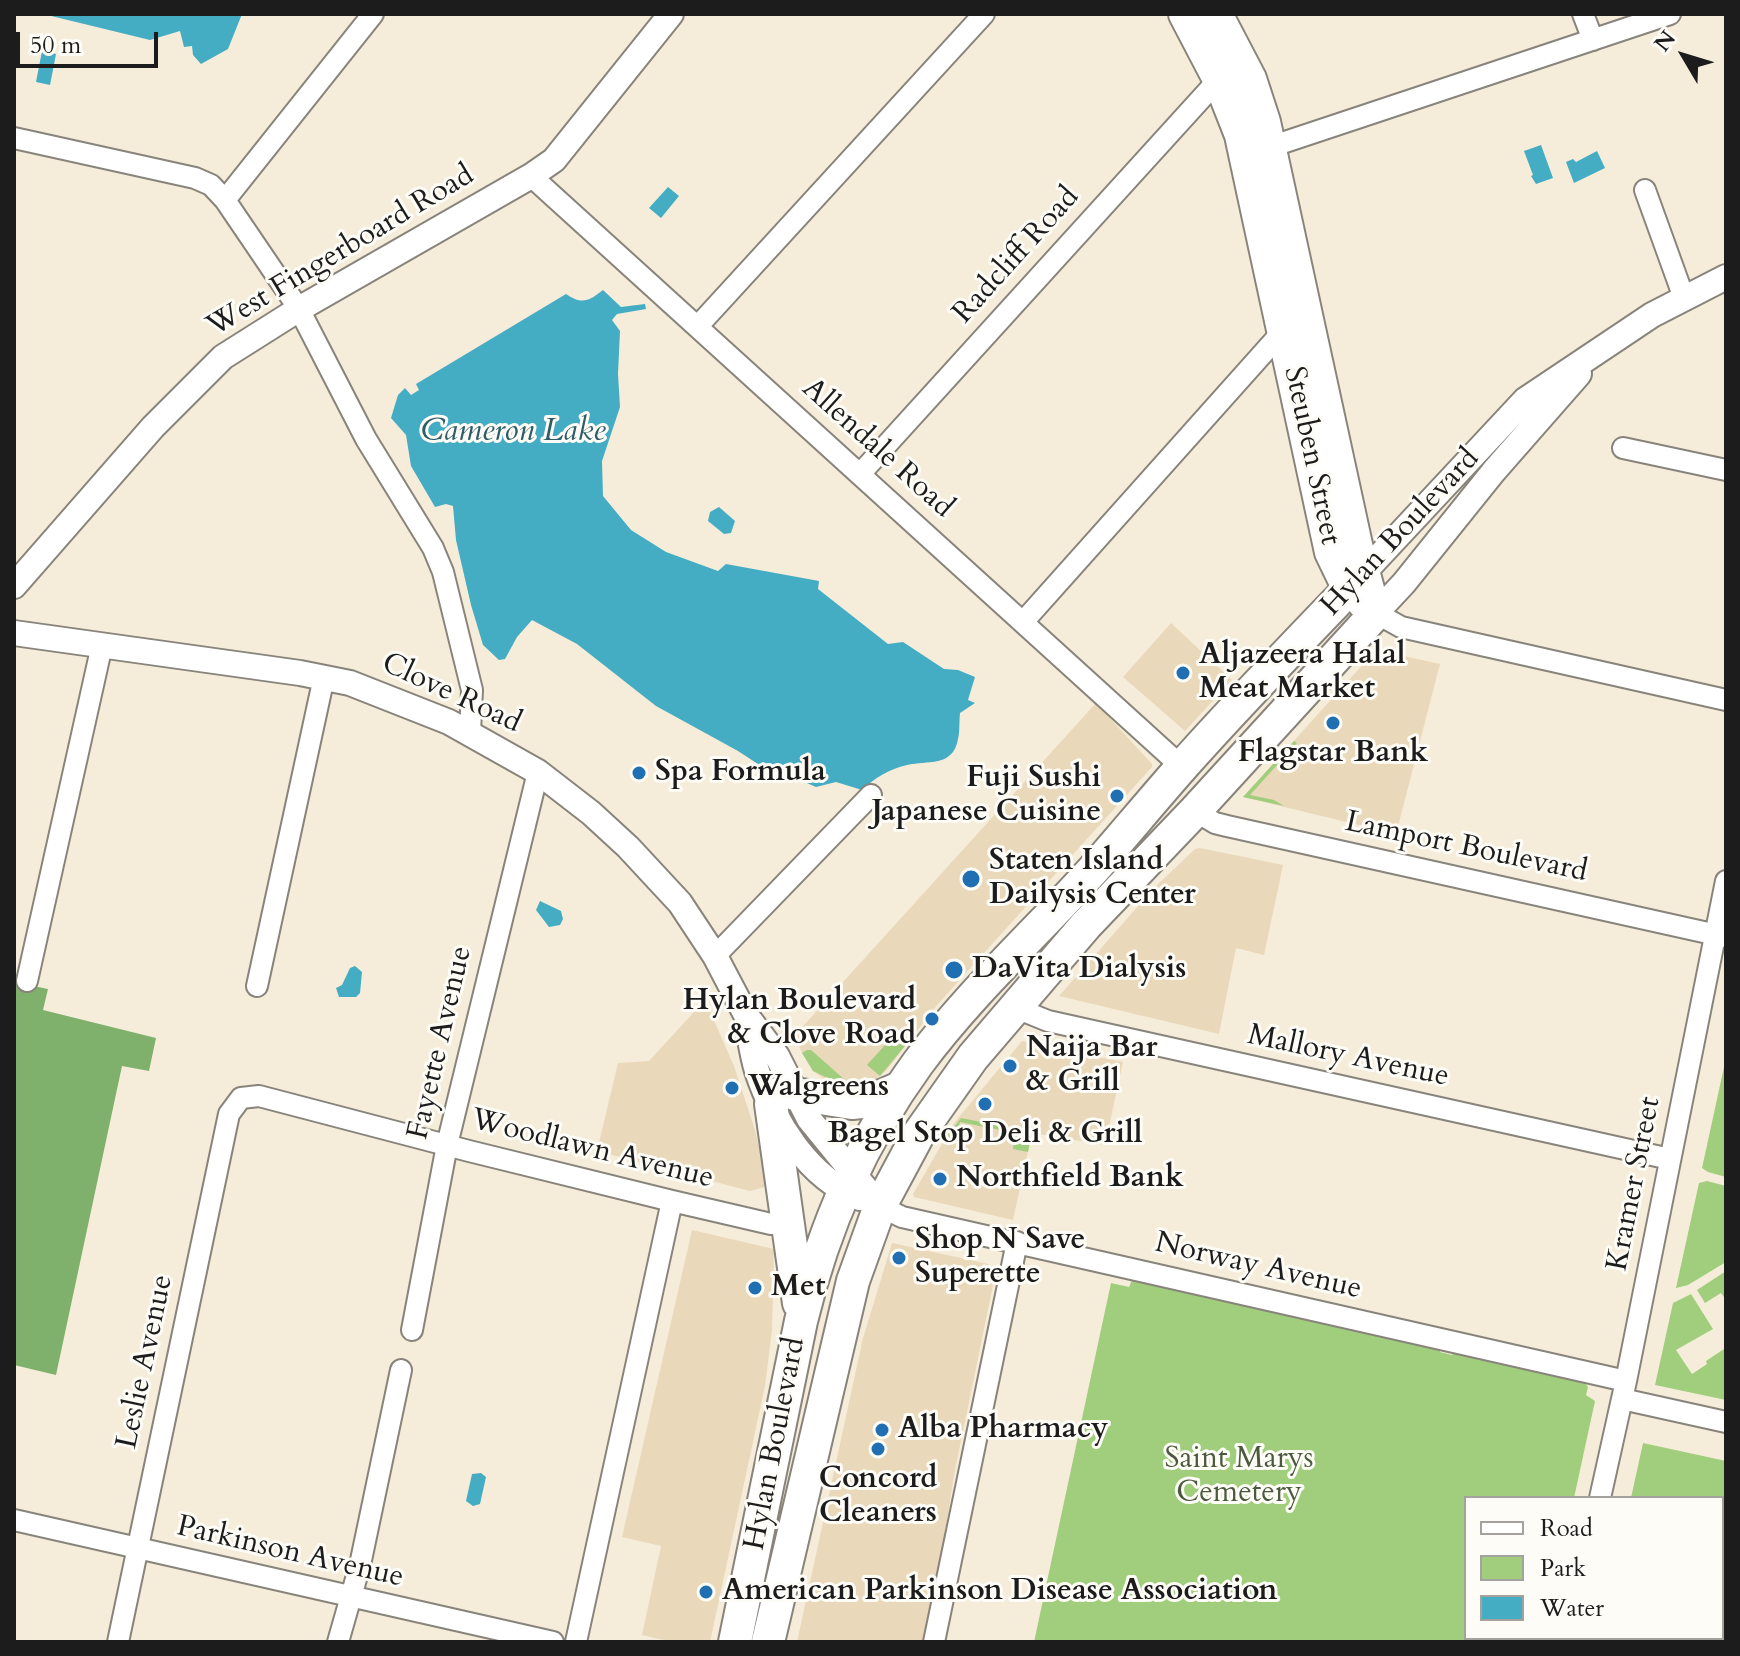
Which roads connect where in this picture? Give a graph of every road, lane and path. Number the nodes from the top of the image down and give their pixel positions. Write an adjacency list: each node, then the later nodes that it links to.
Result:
1 (373, 14): 14 (street)
2 (671, 14): 12 (street, West Fingerboard Road)
3 (984, 14): 18 (street)
4 (1185, 14): 9 (main road, Steuben Street)
5 (1216, 14): 11 (main road, Steuben Street)
6 (1583, 14): 8 (street)
7 (1670, 14): 8 (street)
8 (1593, 40): 11 (street)
9 (1219, 79): 19 (main road, Steuben Street); 23 (street, Radcliff Road)
10 (14, 138): 14 (street)
11 (1270, 147): 24 (main road, Steuben Street)
12 (531, 176): 17 (street, West Fingerboard Road); 18 (street, Allendale Road)
13 (1645, 190): 16 (street)
14 (225, 200): 17 (street)
15 (1726, 277): 16 (street, Hylan Boulevard)
16 (1684, 298): 20 (street, Hylan Boulevard)
17 (299, 309): 25 (street, West Fingerboard Road); 32 (street)
18 (697, 327): 23 (street, Allendale Road)
19 (1283, 331): 24 (main road, Steuben Street); 27 (street)
20 (1602, 349): 24 (street, Hylan Boulevard); 26 (street, Hylan Boulevard)
21 (1623, 448): 22 (street)
22 (1726, 470)
23 (860, 474): 27 (street, Allendale Road)
24 (1357, 581): 26 (main road, Steuben Street); 33 (main road, Hylan Boulevard)
25 (14, 586)
26 (1376, 613): 31 (street); 36 (main road, Hylan Boulevard)
27 (1023, 622): 33 (street, Allendale Road)
28 (14, 633): 29 (street, Clove Road)
29 (102, 645): 30 (street, Clove Road); 40 (street)
30 (324, 677): 32 (street, Clove Road); 41 (street)
31 (1726, 700)
32 (470, 732): 34 (street, Clove Road)
33 (1182, 767): 43 (main road, Hylan Boulevard)
34 (538, 772): 39 (street, Clove Road); 46 (street, Fayette Avenue)
35 (871, 795): 39 (street)
36 (1195, 811): 38 (street, Lamport Boulevard); 42 (main road, Hylan Boulevard)
37 (1726, 881): 38 (street, Kramer Street)
38 (1721, 936): 47 (street, Kramer Street)
39 (715, 956): 45 (street, Clove Road)
40 (27, 981)
41 (257, 986)
42 (1016, 1008): 47 (street, Mallory Avenue); 50 (main road, Hylan Boulevard)
43 (900, 1088): 45 (main road); 48 (main road, Hylan Boulevard)
44 (241, 1098): 46 (street, Woodlawn Avenue); 60 (street, Leslie Avenue)
45 (783, 1099): 48 (street, Clove Road); 51 (main road)
46 (447, 1145): 49 (street, Woodlawn Avenue); 54 (street, Fayette Avenue)
47 (1670, 1159): 56 (street, Kramer Street)
48 (848, 1183): 50 (street, Clove Road); 53 (main road, Hylan Boulevard)
49 (672, 1201): 51 (street, Woodlawn Avenue); 65 (street)
50 (880, 1206): 52 (street, Norway Avenue); 67 (main road, Hylan Boulevard)
51 (790, 1224): 53 (main road)
52 (1017, 1242): 56 (street, Norway Avenue); 68 (street)
53 (801, 1321): 66 (main road, Hylan Boulevard)
54 (412, 1330)
55 (401, 1370): 61 (street)
56 (1624, 1390): 57 (street, Norway Avenue); 58 (street, Kramer Street)
57 (1726, 1422)
58 (1600, 1496)
59 (14, 1520): 60 (street, Parkinson Avenue)
60 (136, 1549): 61 (street, Parkinson Avenue); 62 (street, Leslie Avenue)
61 (351, 1597): 63 (street); 64 (street, Parkinson Avenue)
62 (118, 1642)
63 (338, 1642)
64 (553, 1642)
65 (576, 1642)
66 (735, 1642)
67 (768, 1642)
68 (934, 1642)

